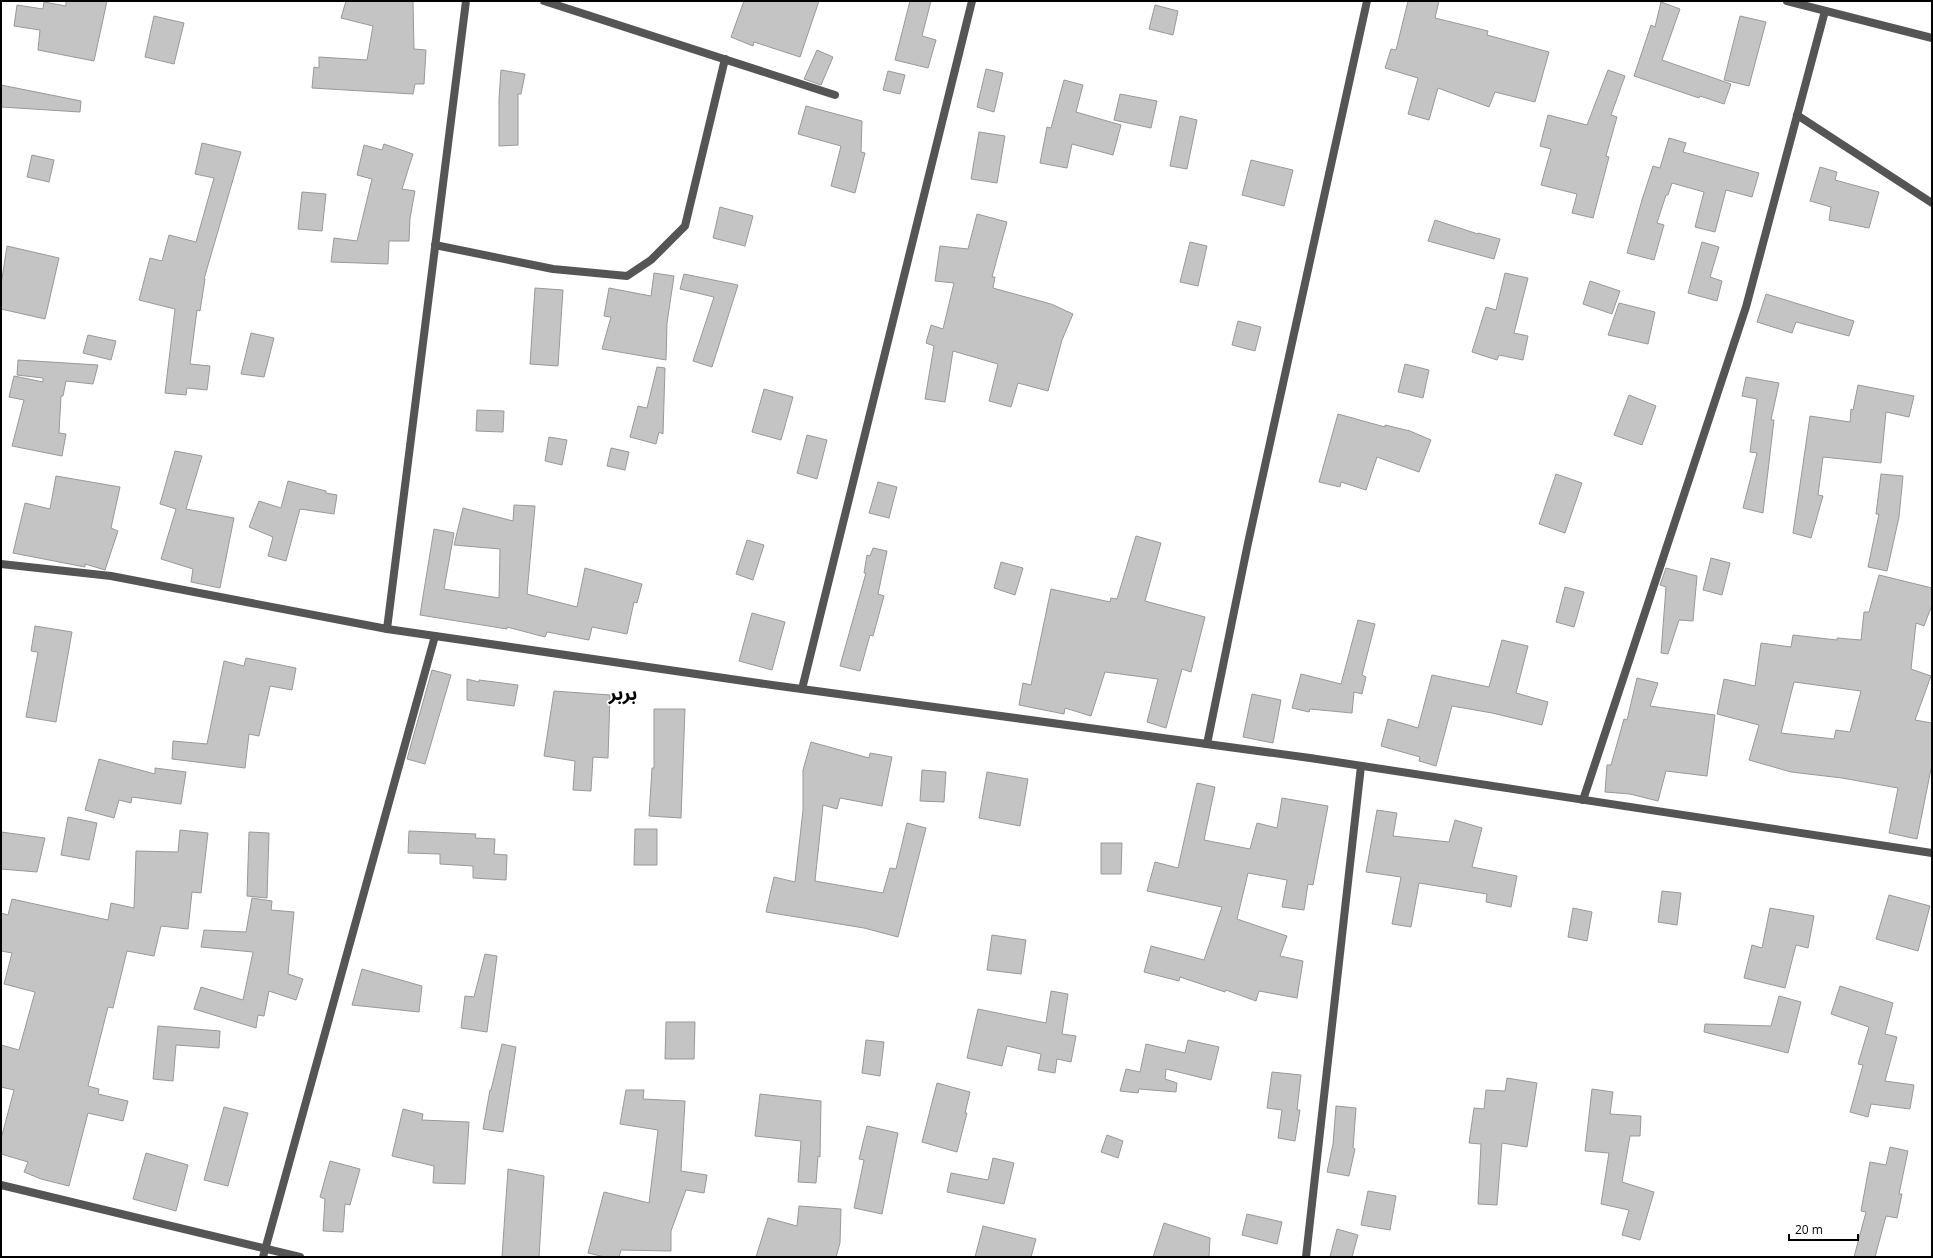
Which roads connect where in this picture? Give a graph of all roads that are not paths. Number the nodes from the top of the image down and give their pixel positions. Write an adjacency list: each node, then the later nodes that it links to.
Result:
1 (466, 1): 12 (street)
2 (544, 1): 8 (street)
3 (972, 1): 16 (street)
4 (1367, 1): 17 (street)
5 (1787, 1): 6 (street)
6 (1825, 11): 7 (street); 10 (street)
7 (1932, 38)
8 (725, 59): 9 (street); 12 (street)
9 (835, 95)
10 (1797, 115): 11 (street); 19 (street)
11 (1932, 202)
12 (435, 244): 14 (street)
13 (1, 564): 14 (street)
14 (387, 629): 15 (street)
15 (435, 636): 16 (street); 22 (street)
16 (802, 689): 17 (street)
17 (1207, 744): 18 (street)
18 (1362, 766): 19 (street); 24 (street)
19 (1583, 800): 20 (street)
20 (1932, 853)
21 (1, 1185): 22 (street)
22 (264, 1253): 23 (street)
23 (300, 1257)
24 (1306, 1257)

